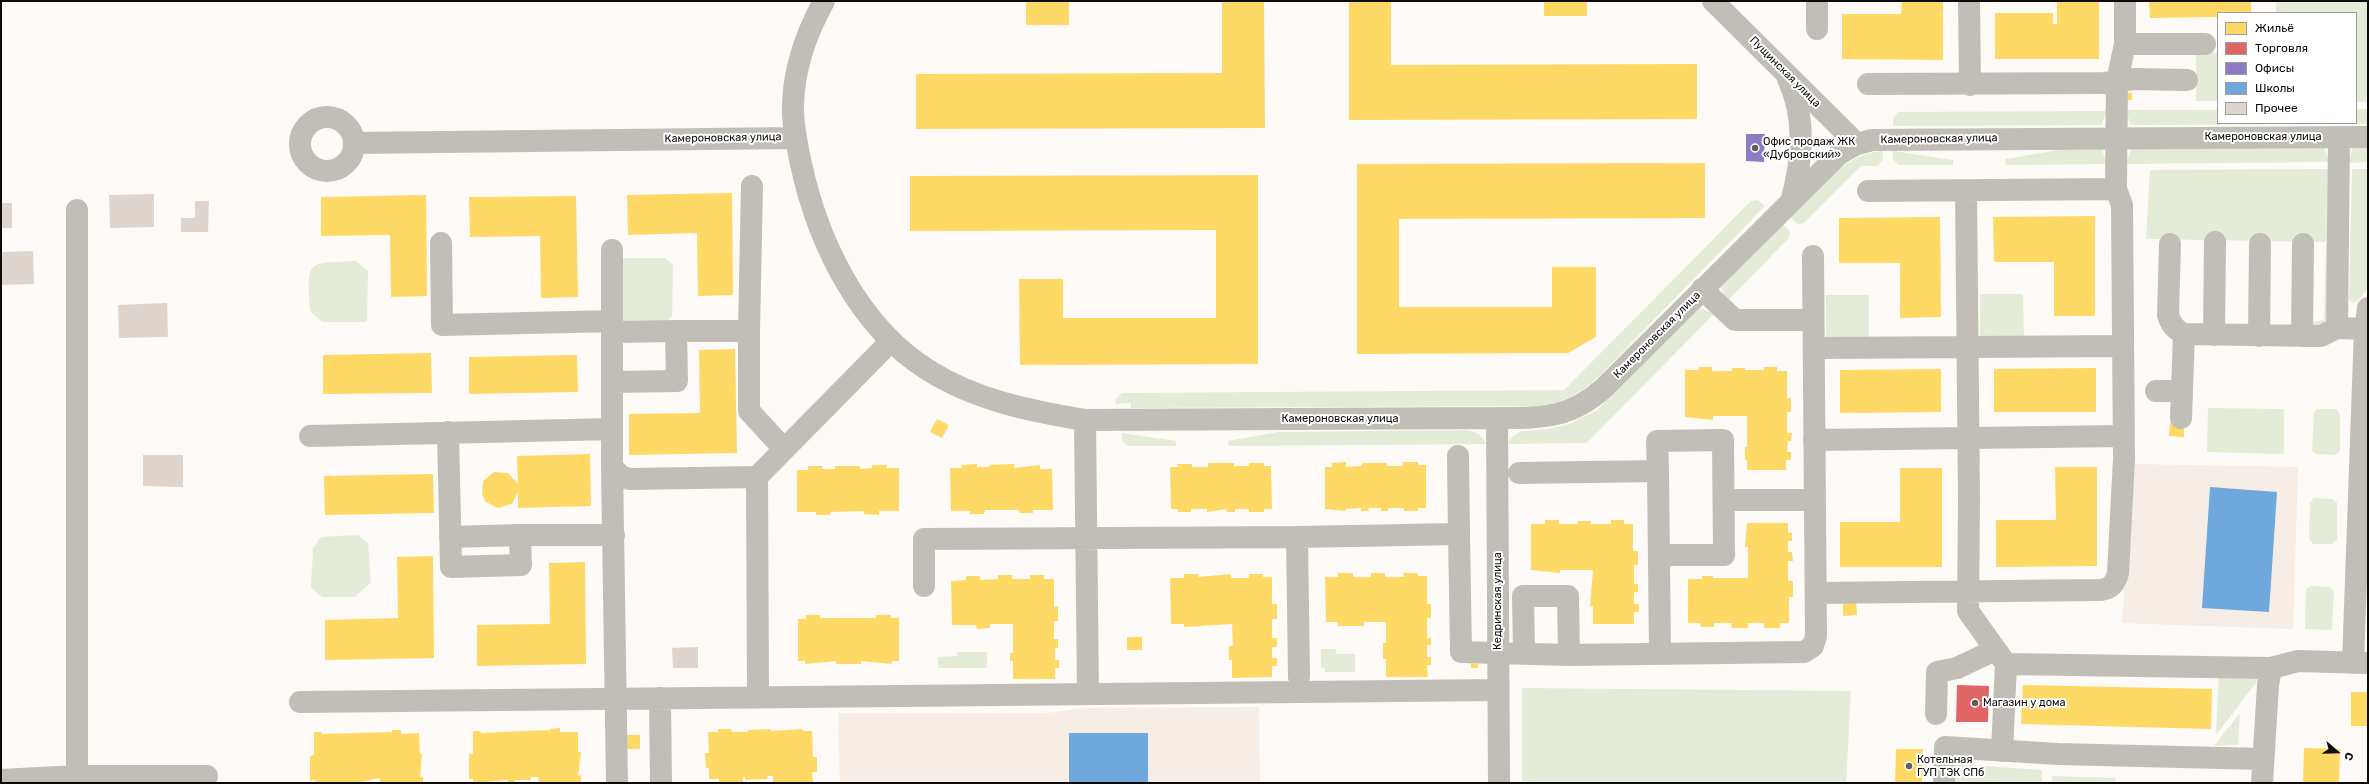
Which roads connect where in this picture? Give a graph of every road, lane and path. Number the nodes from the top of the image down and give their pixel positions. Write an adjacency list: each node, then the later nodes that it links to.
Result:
1 (824, 1): 16 (street)
2 (1714, 1): 9 (street, Пущинская улица)
3 (1817, 1): 6 (street)
4 (1969, 1): 13 (street)
5 (2125, 1): 7 (street)
6 (1817, 29)
7 (2125, 44): 8 (street); 11 (street)
8 (2205, 44)
9 (1784, 71): 19 (street, Пущинская улица); 24 (street)
10 (2187, 80): 11 (street)
11 (2117, 81): 13 (street); 17 (street)
12 (1868, 84): 13 (street)
13 (1970, 84)
14 (2339, 137): 15 (street, Камероновская улица); 17 (street, Камероновская улица); 37 (street)
15 (2368, 137)
16 (795, 138): 18 (street, Камероновская улица); 44 (street, Камероновская улица)
17 (2116, 138): 19 (street, Камероновская улица); 22 (street)
18 (355, 143)
19 (1857, 144): 24 (street, Камероновская улица)
20 (752, 186): 39 (street)
21 (1966, 190): 22 (street); 23 (street); 46 (street)
22 (2116, 190): 45 (street)
23 (1868, 191)
24 (1792, 198): 33 (street, Камероновская улица)
25 (77, 210): 98 (street)
26 (2215, 242): 41 (street)
27 (441, 243): 36 (street)
28 (2170, 244): 40 (street)
29 (2260, 244): 42 (street)
30 (2303, 244): 43 (street)
31 (612, 250): 36 (street)
32 (1813, 256): 35 (street)
33 (1702, 289): 35 (street); 52 (street, Камероновская улица)
34 (2367, 318): 37 (street); 51 (street)
35 (1813, 320): 47 (street)
36 (612, 326): 38 (street); 48 (street)
37 (2337, 328): 43 (street)
38 (676, 331): 39 (street); 48 (street)
39 (749, 331): 61 (street)
40 (2184, 334): 41 (street); 50 (street)
41 (2214, 335): 42 (street)
42 (2258, 336): 43 (street)
43 (2302, 336)
44 (890, 342): 54 (street, Камероновская улица); 61 (street)
45 (2123, 346): 46 (street); 58 (street)
46 (1968, 347): 47 (street); 59 (street)
47 (1814, 348): 60 (street)
48 (612, 382): 55 (street)
49 (2156, 391): 50 (street)
50 (2182, 391): 53 (street)
51 (2365, 416): 75 (street)
52 (1497, 418): 54 (street, Камероновская улица); 81 (street, Кедринская улица)
53 (2181, 418)
54 (1085, 420): 74 (street)
55 (612, 429): 56 (street); 63 (street)
56 (448, 432): 57 (street); 72 (street)
57 (310, 436)
58 (2124, 436): 59 (street); 79 (street)
59 (1968, 438): 60 (street); 79 (street)
60 (1814, 440): 68 (street)
61 (784, 449): 66 (street)
62 (1458, 456): 69 (street)
63 (612, 467): 66 (street); 71 (street)
64 (1658, 471): 65 (street); 67 (street); 76 (street)
65 (1519, 473)
66 (757, 477): 90 (street)
67 (1724, 500): 68 (street); 76 (street)
68 (1814, 500): 78 (street)
69 (1459, 534): 73 (street); 81 (street)
70 (520, 535): 71 (street); 72 (street); 72 (street)
71 (614, 535): 92 (street)
72 (450, 537)
73 (1298, 537): 74 (street); 87 (street)
74 (1086, 538): 77 (street); 89 (street)
75 (2363, 538): 85 (street)
76 (1660, 555): 82 (street)
77 (924, 586)
78 (1816, 593): 79 (street); 82 (street)
79 (1968, 593): 84 (street)
80 (1524, 653): 81 (street); 83 (street); 83 (street)
81 (1498, 654): 88 (street, Кедринская улица)
82 (1660, 654): 83 (street)
83 (1568, 655)
84 (2000, 657): 86 (street); 94 (street); 95 (street)
85 (2361, 663): 86 (street)
86 (2271, 668): 96 (street)
87 (1299, 677)
88 (1498, 690): 89 (street); 102 (street, Кедринская улица)
89 (1088, 693): 90 (street)
90 (758, 696): 91 (street)
91 (660, 698): 92 (street); 101 (street)
92 (617, 699): 93 (street); 100 (street)
93 (300, 702)
94 (1936, 714)
95 (2002, 751): 96 (street); 103 (street)
96 (2262, 759): 104 (street)
97 (207, 776): 98 (street)
98 (90, 779): 99 (street)
99 (1, 780)
100 (618, 783)
101 (661, 783)
102 (1499, 783)
103 (1944, 783)
104 (2262, 783)

